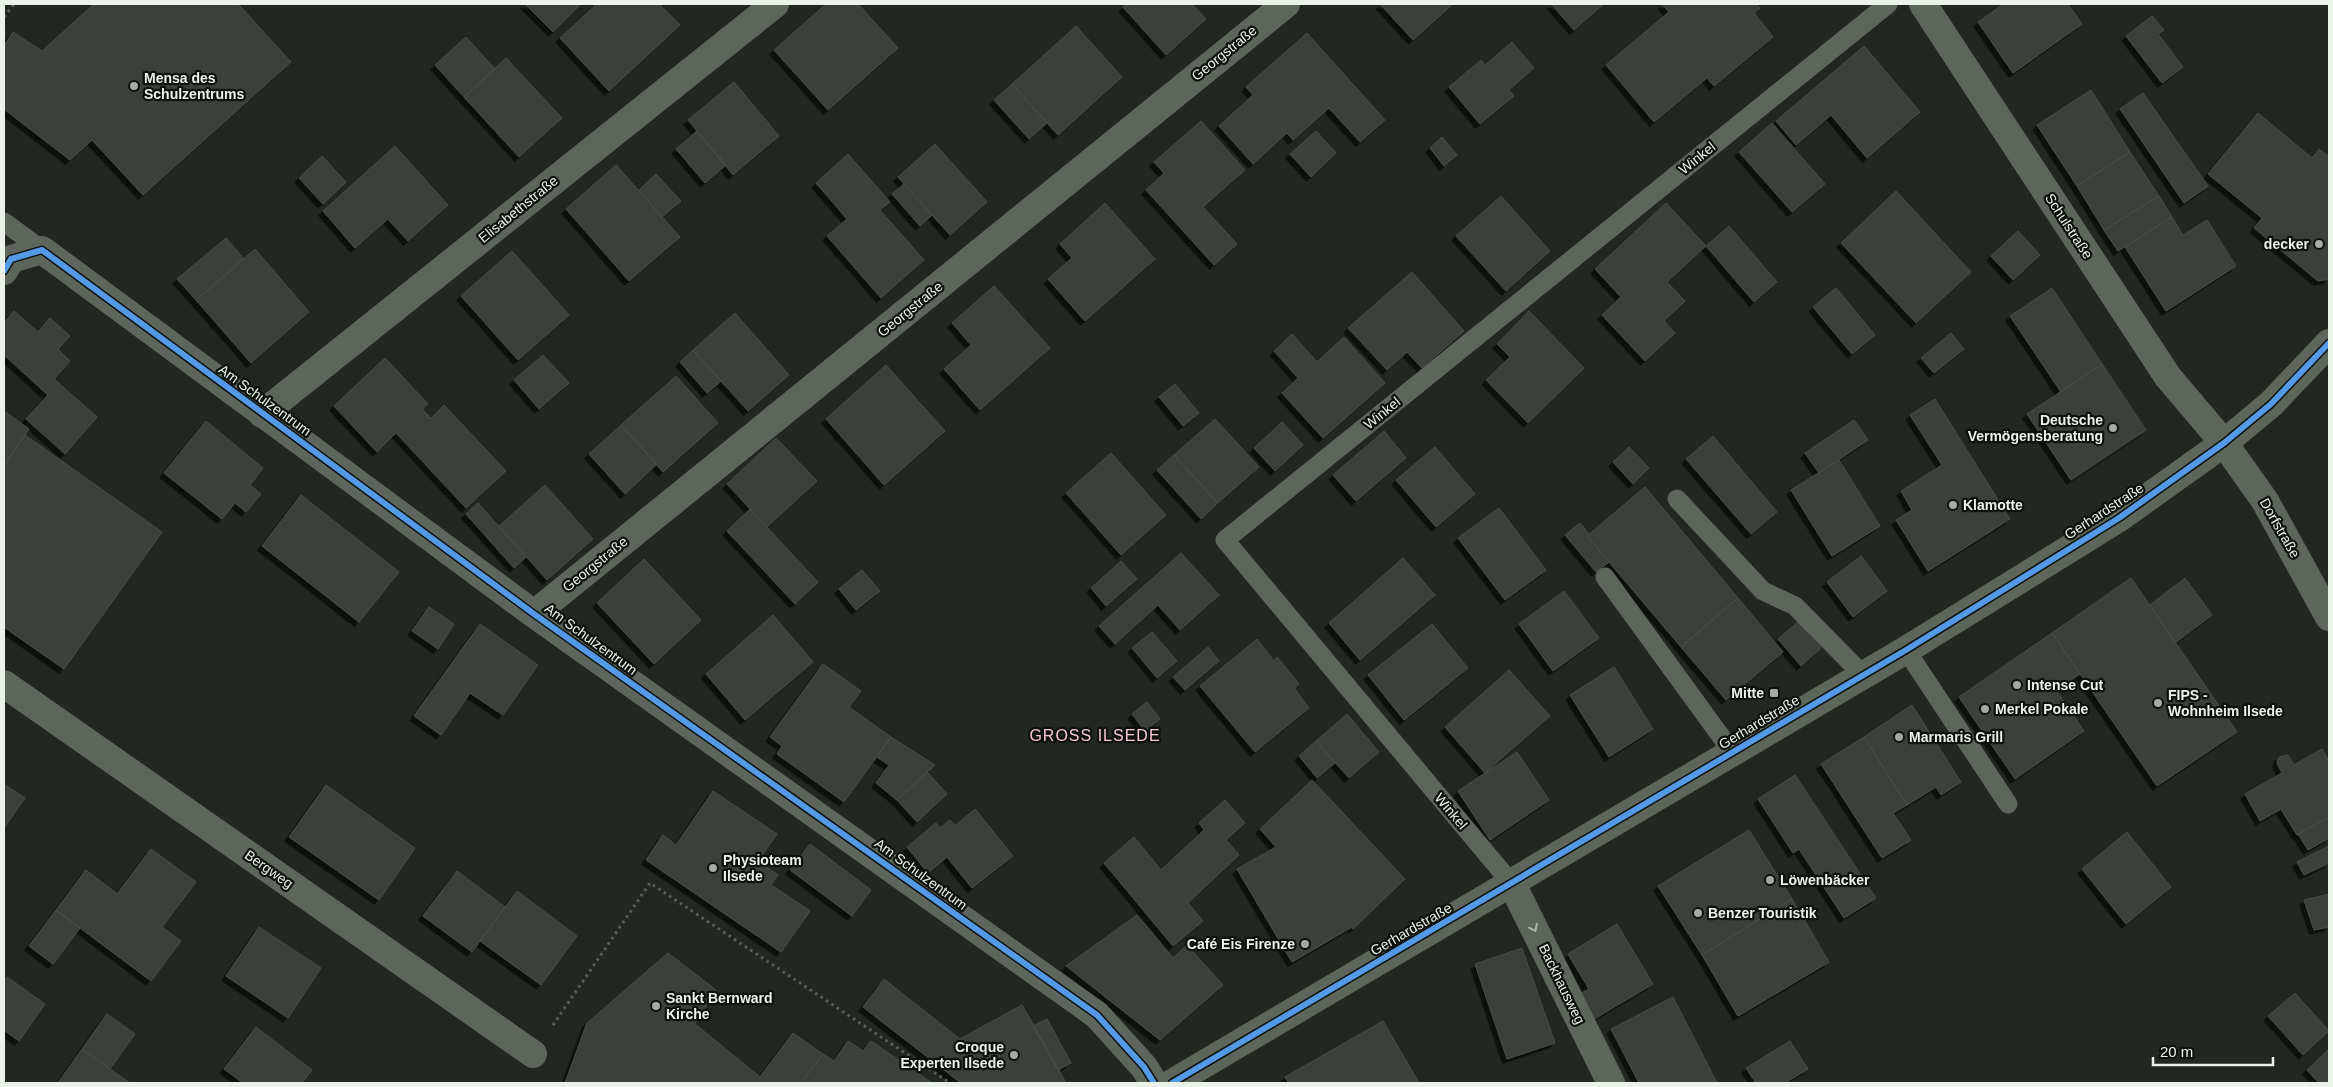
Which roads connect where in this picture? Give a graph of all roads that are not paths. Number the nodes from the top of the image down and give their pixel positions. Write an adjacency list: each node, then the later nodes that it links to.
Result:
1 (775, 4): 9 (street, Elisabethstraße)
2 (1286, 4): 13 (street, Georgstraße)
3 (1888, 4): 20 (lane, Winkel)
4 (1923, 4): 10 (street, Schulstraße)
5 (4, 222): 6 (lane)
6 (42, 250): 7 (street); 9 (street, Am Schulzentrum)
7 (4, 271)
8 (2329, 343): 10 (main road, Gerhardstraße)
9 (262, 414): 13 (street, Am Schulzentrum)
10 (2224, 443): 14 (street, Dorfstraße); 15 (main road, Gerhardstraße)
11 (1676, 499): 16 (lane)
12 (1605, 577): 18 (lane, Gerhardstraße)
13 (534, 614): 22 (street, Am Schulzentrum)
14 (2329, 617)
15 (1906, 650): 16 (main road, Gerhardstraße); 19 (lane)
16 (1862, 674): 18 (main road, Gerhardstraße)
17 (4, 684): 21 (street, Bergweg)
18 (1733, 753): 20 (main road, Gerhardstraße)
19 (2008, 804)
20 (1512, 884): 23 (main road, Gerhardstraße); 24 (street, Backhausweg, one-way to 24)
21 (533, 1054)
22 (1154, 1083)
23 (1172, 1083)
24 (1611, 1083)

